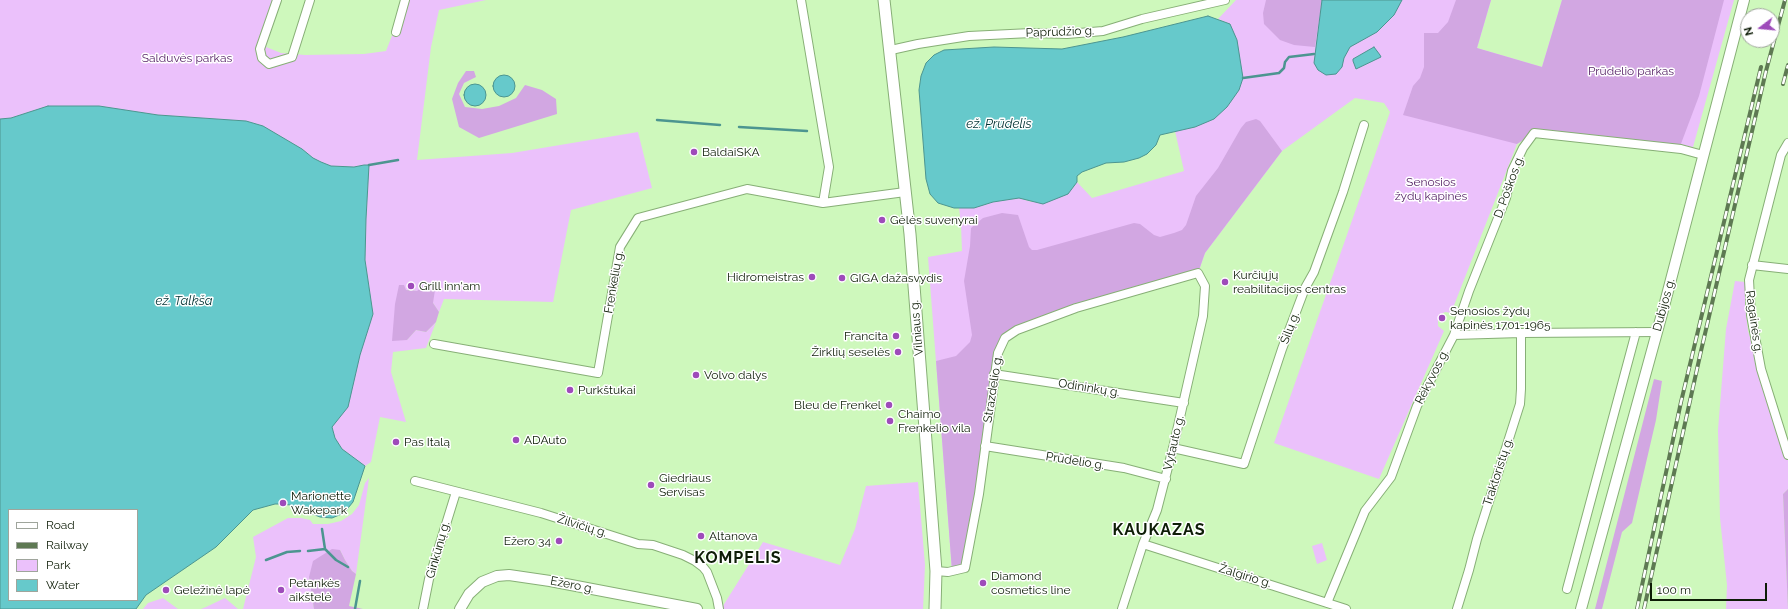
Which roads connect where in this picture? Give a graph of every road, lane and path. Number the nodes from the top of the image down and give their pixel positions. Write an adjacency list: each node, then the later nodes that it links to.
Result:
1 (277, 0): 2 (street)
2 (310, 0)
3 (405, 0): 8 (street)
4 (801, 0): 14 (street)
5 (884, 0): 9 (highway, Vilniaus g.)
6 (1225, 0): 9 (street, Paprūdžio g.)
7 (1744, 0): 12 (main road, Dubijos g.)
8 (396, 32)
9 (891, 50): 13 (highway, Vilniaus g.)
10 (1364, 125): 26 (street, Šilų g.)
11 (1788, 143): 15 (street, Ragainės g.)
12 (1703, 154): 19 (main road, Dubijos g.); 21 (street, D. Poškos g.)
13 (905, 192): 14 (street, Frenkelių g.); 32 (highway, Vilniaus g.)
14 (823, 203): 22 (street, Frenkelių g.)
15 (1752, 265): 16 (street); 27 (street, Ragainės g.)
16 (1788, 269)
17 (1198, 273): 23 (street, Strazdelio g.); 24 (street, Vytauto g.)
18 (1636, 332): 19 (street, Rėkyvos g.); 20 (street, Rėkyvos g.); 33 (street)
19 (1657, 332): 43 (main road, Dubijos g.)
20 (1521, 333): 21 (street, Rėkyvos g.); 42 (street, Traktoristų g.)
21 (1454, 335): 34 (street, Rėkyvos g.)
22 (434, 344)
23 (994, 374): 24 (street, Odininkų g.); 25 (street, Strazdelio g.)
24 (1184, 403): 26 (street, Vytauto g.)
25 (984, 446): 28 (street, Prūdelio g.); 32 (street, Strazdelio g.)
26 (1174, 448): 28 (street, Vytauto g.)
27 (1788, 455)
28 (1166, 479): 31 (street, Vytauto g.)
29 (415, 481): 30 (street, Žilvičių g.)
30 (456, 492): 35 (street, Ginkūnų g.); 38 (street, Žilvičių g.)
31 (1143, 544): 34 (street, Žalgirio g.); 40 (street, Vytauto g.)
32 (936, 571): 39 (highway, Vilniaus g.)
33 (1567, 589)
34 (1327, 603): 41 (street, Žalgirio g.)
35 (424, 609)
36 (460, 609): 37 (main road, Ežero g.)
37 (697, 609)
38 (719, 609)
39 (935, 609)
40 (1122, 609)
41 (1346, 609)
42 (1457, 609)
43 (1581, 609)

